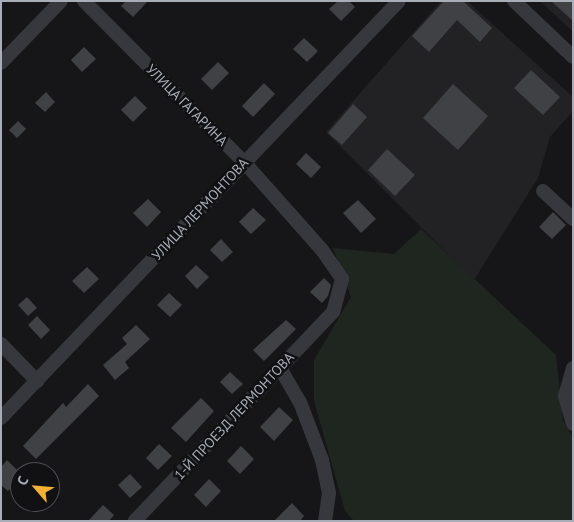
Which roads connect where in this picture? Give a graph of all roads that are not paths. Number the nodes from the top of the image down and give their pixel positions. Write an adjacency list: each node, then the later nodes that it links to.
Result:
1 (61, 1): 6 (street)
2 (84, 1): 7 (street, УЛИЦА ГАГАРИНА)
3 (399, 1): 7 (street, УЛИЦА ЛЕРМОНТОВА)
4 (514, 1): 5 (street)
5 (573, 57)
6 (1, 63)
7 (244, 162): 10 (street, УЛИЦА ГАГАРИНА); 14 (street, УЛИЦА ЛЕРМОНТОВА)
8 (543, 191): 9 (street)
9 (573, 220)
10 (333, 312): 12 (street, 1-Й ПРОЕЗД ЛЕРМОНТОВА)
11 (1, 344): 14 (street)
12 (280, 368): 17 (street, 1-Й ПРОЕЗД ЛЕРМОНТОВА); 18 (street)
13 (573, 368): 16 (street)
14 (37, 381): 15 (street, УЛИЦА ЛЕРМОНТОВА)
15 (1, 418)
16 (573, 424)
17 (135, 521)
18 (325, 521)

